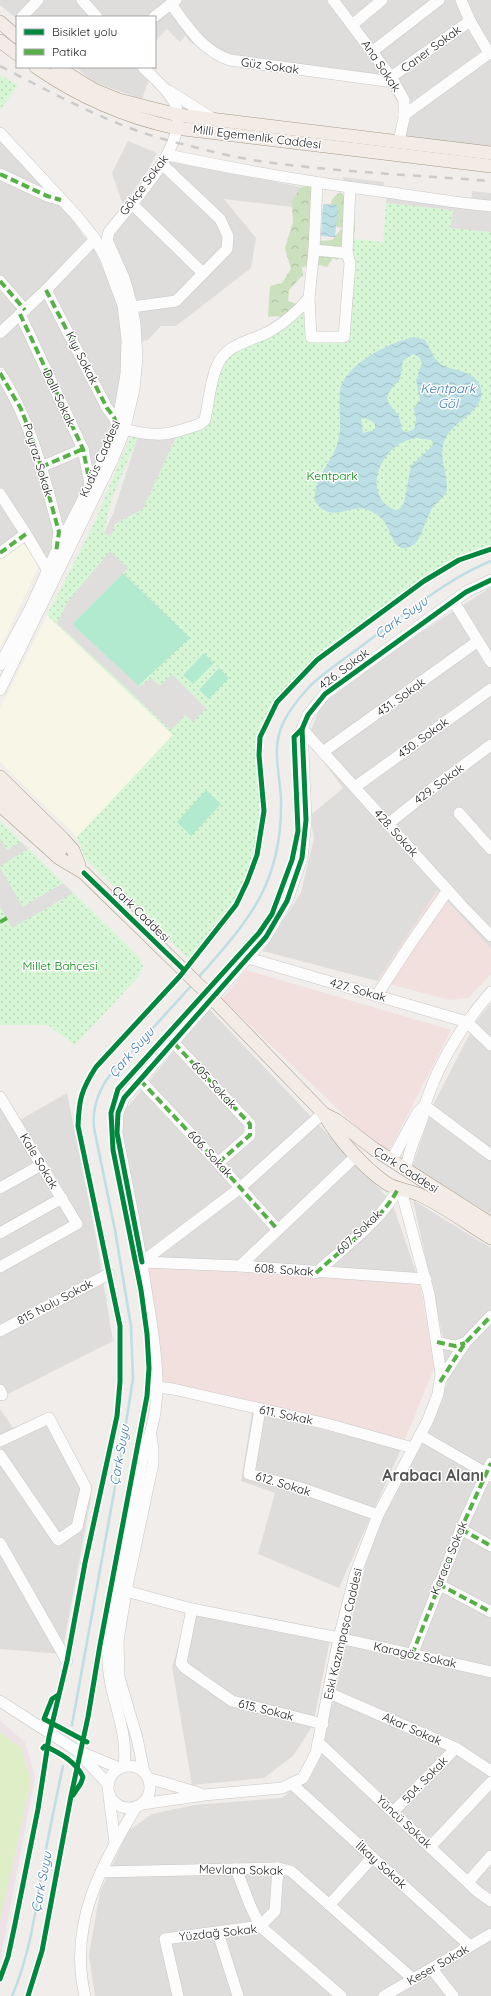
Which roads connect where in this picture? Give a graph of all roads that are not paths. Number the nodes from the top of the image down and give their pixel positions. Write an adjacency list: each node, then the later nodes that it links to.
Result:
1 (38, 0): 8 (street)
2 (82, 0): 9 (street)
3 (333, 0): 12 (street, Ana Sokak)
4 (382, 0): 12 (street)
5 (439, 0): 14 (street)
6 (461, 0): 11 (street)
7 (173, 1): 10 (street); 20 (street, Güz Sokak)
8 (23, 16)
9 (96, 16)
10 (155, 16)
11 (470, 21): 16 (street); 20 (street, Caner Sokak)
12 (352, 25): 14 (street, Ana Sokak)
13 (0, 41): 15 (main road)
14 (373, 51): 20 (street, Ana Sokak)
15 (16, 53)
16 (490, 53): 22 (street)
17 (38, 68): 23 (main road, Milli Egemenlik Caddesi)
18 (59, 68): 23 (main road, Milli Egemenlik Caddesi)
19 (144, 68): 21 (street)
20 (392, 80): 22 (street, Ana Sokak)
21 (159, 83): 23 (street); 24 (street)
22 (404, 115): 26 (street, Ana Sokak)
23 (177, 121): 24 (main road, Milli Egemenlik Caddesi); 28 (street, Gökçe Sokak); 29 (main road, Milli Egemenlik Caddesi)
24 (217, 121): 26 (main road, Milli Egemenlik Caddesi)
25 (1, 138): 33 (street, Kudüs Caddesi)
26 (400, 141): 27 (main road, Milli Egemenlik Caddesi)
27 (491, 153)
28 (165, 160): 31 (street); 34 (street, Gökçe Sokak); 40 (street)
29 (491, 166)
30 (0, 174): 33 (street)
31 (317, 183): 32 (street); 38 (street)
32 (350, 188): 35 (street); 39 (street)
33 (61, 200): 36 (street, Kudüs Caddesi)
34 (131, 203): 37 (street, Gökçe Sokak); 40 (street)
35 (491, 206)
36 (95, 239): 42 (street); 48 (street, Kudüs Caddesi)
37 (107, 240): 44 (street, Kudüs Caddesi)
38 (314, 250): 39 (street); 43 (street)
39 (347, 253): 43 (street)
40 (203, 273): 44 (street)
41 (0, 281): 45 (street, Dallı Sokak)
42 (46, 290): 45 (street); 48 (street, Kıyı Sokak)
43 (309, 298): 48 (street)
44 (132, 307): 48 (street, Kudüs Caddesi)
45 (22, 312): 46 (street); 49 (street, Dallı Sokak)
46 (0, 333)
47 (0, 373): 50 (street, Poyraz Sokak)
48 (120, 428): 51 (street, Kudüs Caddesi); 63 (street, Kudüs Caddesi)
49 (83, 449): 50 (street); 51 (street, Dallı Sokak)
50 (41, 467): 54 (street, Poyraz Sokak)
51 (90, 484): 54 (street, Kudüs Caddesi)
52 (0, 494): 53 (street)
53 (26, 534): 55 (street); 56 (street)
54 (56, 552): 56 (street, Kudüs Caddesi)
55 (0, 553)
56 (48, 571): 61 (street, Kudüs Caddesi)
57 (491, 580): 58 (street, 426. Sokak)
58 (454, 602): 59 (street); 64 (street, 426. Sokak)
59 (478, 641): 60 (street); 66 (street, 431. Sokak)
60 (491, 662)
61 (0, 665)
62 (491, 688): 68 (street, 430. Sokak)
63 (0, 690)
64 (302, 729): 66 (street, 428. Sokak); 77 (street, 426. Sokak)
65 (491, 745): 72 (street, 429. Sokak)
66 (323, 752): 68 (street, 428. Sokak)
67 (0, 777): 74 (main road)
68 (355, 788): 72 (street, 428. Sokak)
69 (0, 792): 74 (main road, Çark Caddesi)
70 (0, 805): 74 (main road, Çark Caddesi)
71 (459, 813): 73 (street)
72 (388, 824): 75 (street, 428. Sokak)
73 (491, 849)
74 (81, 869): 80 (main road, Çark Caddesi)
75 (448, 890): 76 (street, 428. Sokak); 79 (street)
76 (491, 936)
77 (248, 958): 79 (street, 427. Sokak); 80 (street, 426. Sokak)
78 (491, 992): 81 (street)
79 (377, 995): 81 (street, 427. Sokak)
80 (210, 996): 82 (street, 426. Sokak); 88 (main road, Çark Caddesi)
81 (467, 1022): 83 (street); 86 (street)
82 (174, 1042): 84 (street, 426. Sokak); 92 (street, 605. Sokak)
83 (491, 1045)
84 (140, 1080): 92 (street, 606. Sokak); 104 (street, 426. Sokak)
85 (0, 1097): 87 (street, Kale Sokak)
86 (424, 1106): 89 (street); 91 (street); 94 (street)
87 (4, 1112): 93 (street, Kale Sokak)
88 (322, 1113): 90 (main road, Çark Caddesi); 91 (main road, Çark Caddesi); 97 (street)
89 (491, 1155)
90 (356, 1156): 95 (main road, Çark Caddesi); 101 (street)
91 (391, 1161): 94 (main road, Çark Caddesi); 95 (main road)
92 (218, 1163): 97 (street, 606. Sokak)
93 (41, 1165): 96 (street); 99 (street, Kale Sokak)
94 (406, 1169): 98 (main road); 100 (main road, Çark Caddesi)
95 (385, 1182): 98 (main road, Çark Caddesi)
96 (0, 1188)
97 (240, 1188): 101 (street, 606. Sokak); 104 (street)
98 (400, 1189): 103 (main road, Çark Caddesi); 107 (street, 607. Sokak); 109 (street, Eski Kazımpaşa Caddesi)
99 (62, 1198): 102 (street); 106 (street, Kale Sokak)
100 (491, 1224)
101 (278, 1230): 105 (street)
102 (0, 1232)
103 (491, 1238)
104 (142, 1262): 105 (street, 608. Sokak); 115 (street, 426. Sokak)
105 (240, 1266): 107 (street, 608. Sokak)
106 (0, 1267)
107 (316, 1272): 109 (street, 608. Sokak)
108 (109, 1274): 111 (street, 815 Nolu Sokak)
109 (426, 1279): 112 (street, Eski Kazımpaşa Caddesi)
110 (491, 1316): 113 (street)
111 (0, 1331)
112 (437, 1342): 113 (street); 114 (street, Eski Kazımpaşa Caddesi)
113 (465, 1343): 114 (street)
114 (440, 1382): 117 (street, Eski Kazımpaşa Caddesi)
115 (158, 1387): 116 (street, 611. Sokak); 118 (street, 426. Sokak)
116 (260, 1409): 120 (street, 611. Sokak); 123 (street, 612. Sokak)
117 (420, 1435): 120 (street, Eski Kazımpaşa Caddesi); 122 (street)
118 (151, 1436): 128 (street); 141 (street)
119 (0, 1440): 121 (street)
120 (413, 1448): 123 (street, Eski Kazımpaşa Caddesi)
121 (0, 1455)
122 (490, 1471): 124 (street, Karaca Sokak)
123 (378, 1515): 131 (street, Eski Kazımpaşa Caddesi)
124 (461, 1529): 126 (street); 127 (street, Karaca Sokak)
125 (0, 1543): 133 (street)
126 (491, 1546)
127 (438, 1584): 130 (street); 132 (street, Karaca Sokak)
128 (126, 1592): 129 (street); 143 (street)
129 (192, 1609): 131 (street); 137 (street, 615. Sokak)
130 (491, 1612)
131 (339, 1638): 132 (street, Karagöz Sokak); 135 (street, Eski Kazımpaşa Caddesi)
132 (412, 1655): 134 (street, Karagöz Sokak)
133 (67, 1662)
134 (491, 1672)
135 (329, 1693): 137 (street, Eski Kazımpaşa Caddesi); 139 (street, Akar Sokak)
136 (0, 1701): 140 (street)
137 (322, 1724): 138 (street, Eski Kazımpaşa Caddesi)
138 (318, 1742): 146 (street, Eski Kazımpaşa Caddesi); 150 (street, Yüncü Sokak)
139 (456, 1748): 142 (street, Akar Sokak); 150 (street, 504. Sokak)
140 (76, 1750): 141 (street); 145 (street)
141 (121, 1767): 143 (street); 145 (street)
142 (491, 1771)
143 (146, 1775): 147 (street, Eski Kazımpaşa Caddesi); 149 (street)
144 (491, 1782): 152 (street)
145 (108, 1783): 148 (street)
146 (292, 1784): 147 (street, Eski Kazımpaşa Caddesi); 154 (street, İlkay Sokak)
147 (204, 1795): 149 (street, Eski Kazımpaşa Caddesi)
148 (109, 1796): 149 (street); 151 (street)
149 (139, 1806): 151 (street)
150 (393, 1812): 152 (street, Yüncü Sokak)
151 (115, 1843): 157 (street)
152 (430, 1847): 158 (street, Yüncü Sokak)
153 (491, 1856): 158 (street)
154 (372, 1858): 160 (street); 164 (street, İlkay Sokak)
155 (278, 1868): 156 (street, Mevlana Sokak); 160 (street, Mevlana Sokak); 161 (street)
156 (236, 1869): 157 (street, Mevlana Sokak); 161 (street)
157 (101, 1872): 167 (street)
158 (468, 1882): 159 (street, Yüncü Sokak)
159 (491, 1901)
160 (329, 1904): 166 (street, Mevlana Sokak)
161 (260, 1926): 162 (street, Yüzdağ Sokak); 170 (street, Yüzdağ Sokak)
162 (218, 1933): 168 (street, Yüzdağ Sokak); 169 (street)
163 (491, 1934): 164 (street, Keser Sokak)
164 (470, 1946): 165 (street, Keser Sokak)
165 (432, 1969): 166 (street, Keser Sokak); 172 (street)
166 (413, 1979): 171 (street, Keser Sokak)
167 (85, 1996)
168 (178, 1996)
169 (238, 1996)
170 (341, 1996)
171 (384, 1996)
172 (453, 1996)

